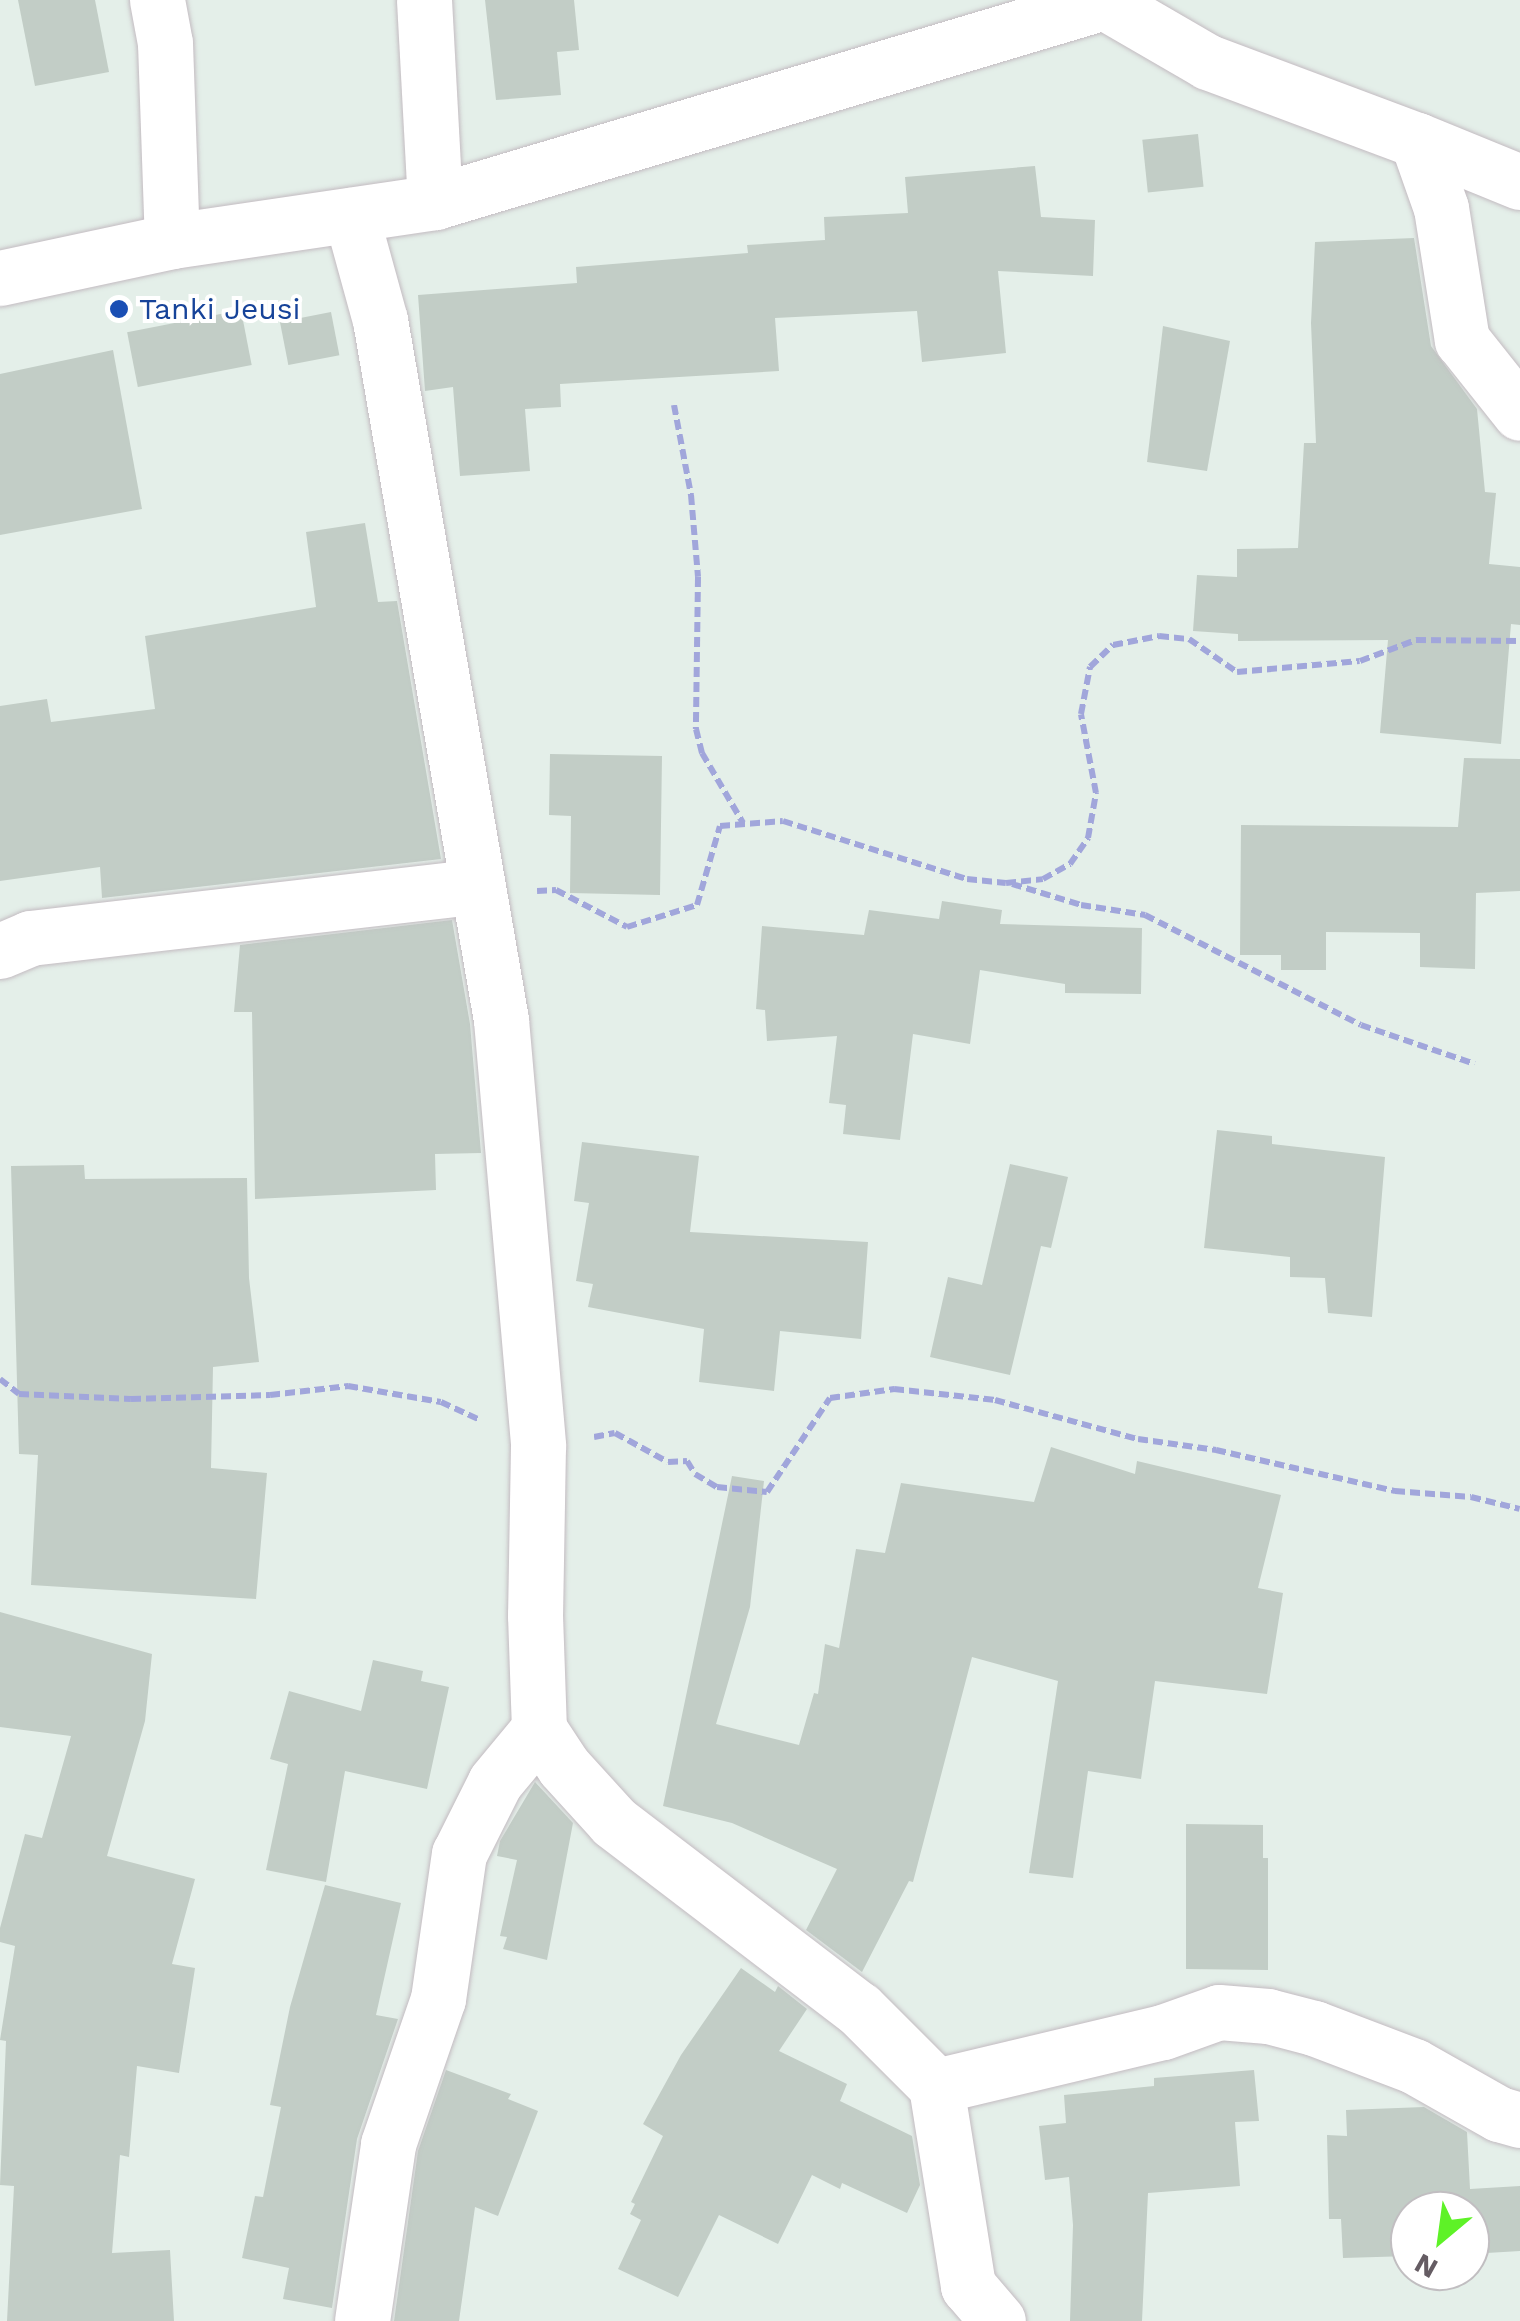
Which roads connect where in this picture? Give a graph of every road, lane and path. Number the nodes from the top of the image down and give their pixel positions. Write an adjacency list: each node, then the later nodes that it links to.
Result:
1 (157, 0): 8 (street)
2 (424, 0): 6 (street)
3 (1105, 1): 4 (street); 6 (street)
4 (1417, 140): 5 (street); 11 (street)
5 (1520, 182)
6 (435, 202): 7 (street)
7 (351, 215): 8 (street); 15 (street)
8 (172, 241): 9 (street)
9 (0, 278)
10 (674, 404): 13 (path)
11 (1520, 413)
12 (1520, 641): 14 (path)
13 (744, 823): 14 (path); 15 (path)
14 (1006, 883): 17 (path)
15 (476, 886): 16 (street); 19 (street)
16 (0, 951)
17 (1475, 1064)
18 (0, 1379): 19 (path)
19 (538, 1446): 20 (path); 21 (street)
20 (1520, 1509)
21 (538, 1729): 22 (street); 25 (street)
22 (936, 2086): 23 (street); 24 (street)
23 (1520, 2120)
24 (976, 2309)
25 (362, 2321)

